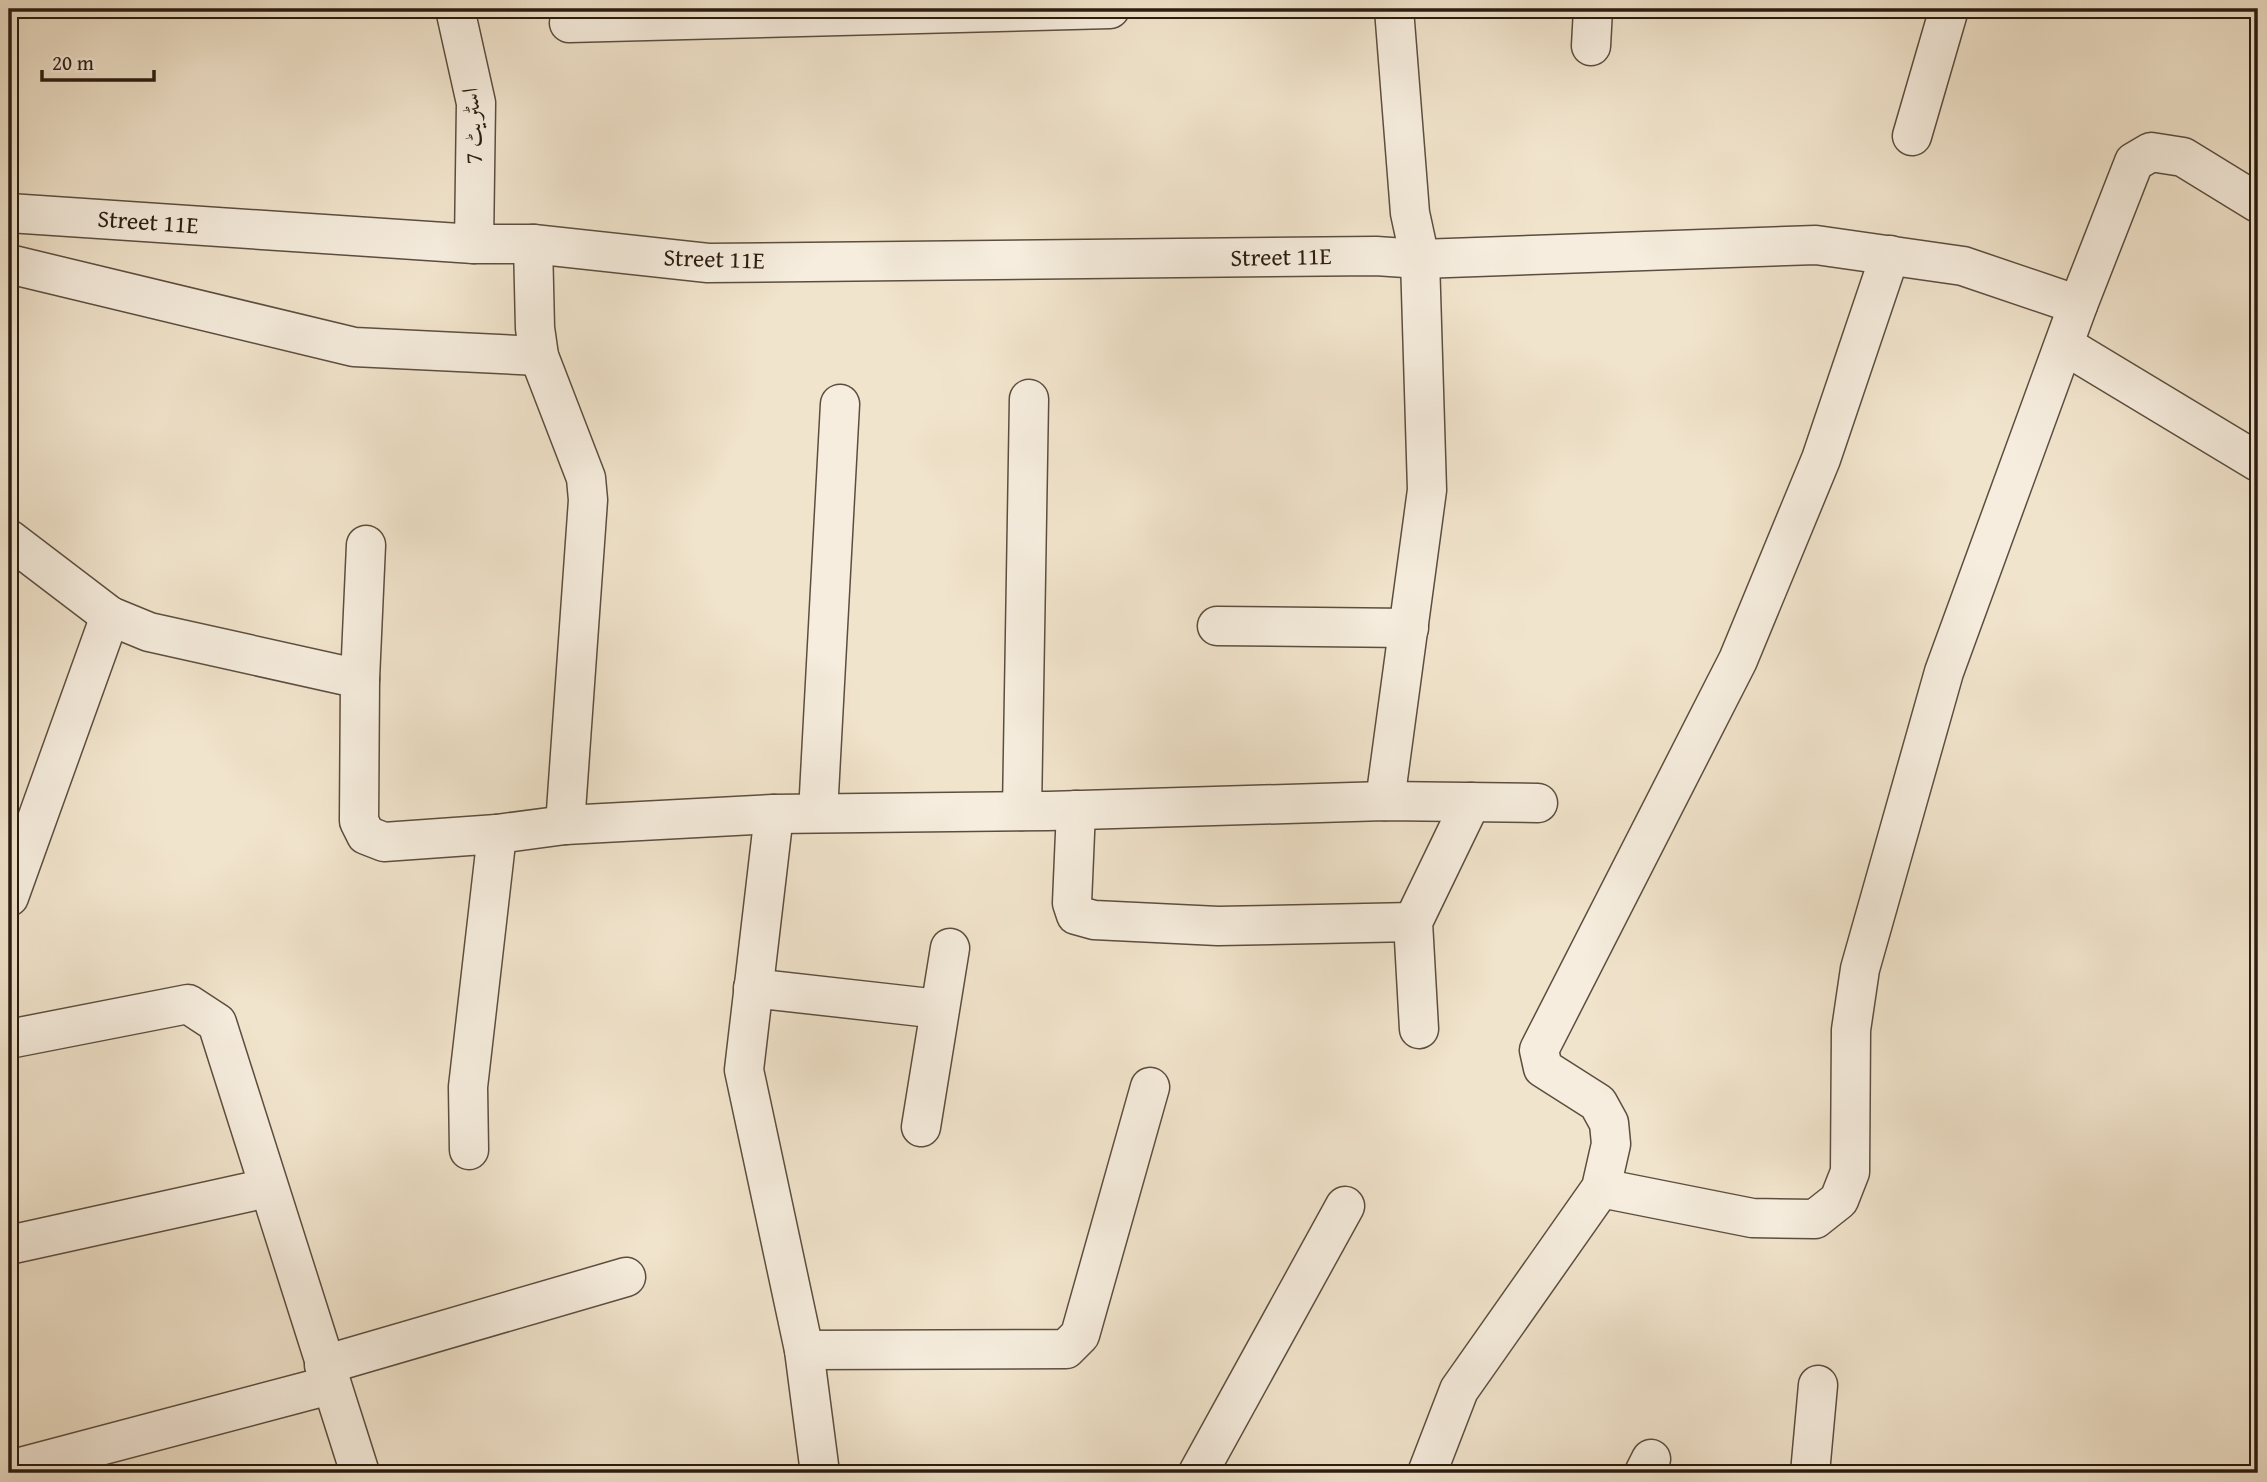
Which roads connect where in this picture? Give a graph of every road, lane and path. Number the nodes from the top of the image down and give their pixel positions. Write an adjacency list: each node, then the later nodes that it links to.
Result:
1 (455, 9): 12 (street, اسٹریٹ 7)
2 (1110, 9): 6 (street)
3 (1394, 9): 15 (street)
4 (1593, 9): 8 (street)
5 (1949, 9): 9 (street)
6 (936, 12): 7 (street)
7 (569, 23)
8 (1591, 46)
9 (1912, 136)
10 (2258, 203): 17 (street)
11 (9, 213): 12 (street, Street 11E)
12 (474, 244): 13 (street, Street 11E)
13 (533, 244): 15 (street, Street 11E); 19 (street)
14 (1890, 255): 15 (street, Street 11E); 17 (street, Street 11E); 49 (street)
15 (1420, 259): 27 (street)
16 (9, 264): 19 (street)
17 (2078, 305): 18 (street)
18 (2064, 345): 22 (street); 49 (street)
19 (539, 356): 36 (street)
20 (1029, 399): 33 (street)
21 (840, 404): 34 (street)
22 (2258, 462)
23 (9, 539): 25 (street)
24 (366, 545): 28 (street)
25 (110, 616): 28 (street); 38 (street)
26 (1217, 626): 27 (street)
27 (1409, 628): 29 (street)
28 (360, 679): 37 (street)
29 (1385, 801): 30 (street); 32 (street)
30 (1471, 802): 31 (street); 39 (street)
31 (1538, 803)
32 (1076, 810): 33 (street); 39 (street)
33 (1022, 811): 34 (street)
34 (818, 813): 35 (street)
35 (774, 814): 36 (street); 41 (street)
36 (565, 825): 37 (street)
37 (497, 834): 47 (street)
38 (9, 897)
39 (1413, 922): 43 (street)
40 (950, 948): 42 (street)
41 (753, 988): 42 (street); 53 (street)
42 (939, 1009): 46 (street)
43 (1419, 1029)
44 (9, 1039): 48 (street)
45 (1150, 1087): 53 (street)
46 (921, 1127)
47 (469, 1150)
48 (267, 1188): 51 (street); 54 (street)
49 (1601, 1188): 61 (street)
50 (1345, 1206): 60 (street)
51 (9, 1245)
52 (626, 1277): 54 (street)
53 (804, 1350): 59 (street)
54 (327, 1375): 56 (street); 58 (street)
55 (1818, 1385): 62 (street)
56 (75, 1463): 57 (street)
57 (9, 1470)
58 (360, 1473)
59 (820, 1473)
60 (1198, 1473)
61 (1427, 1473)
62 (1810, 1473)

